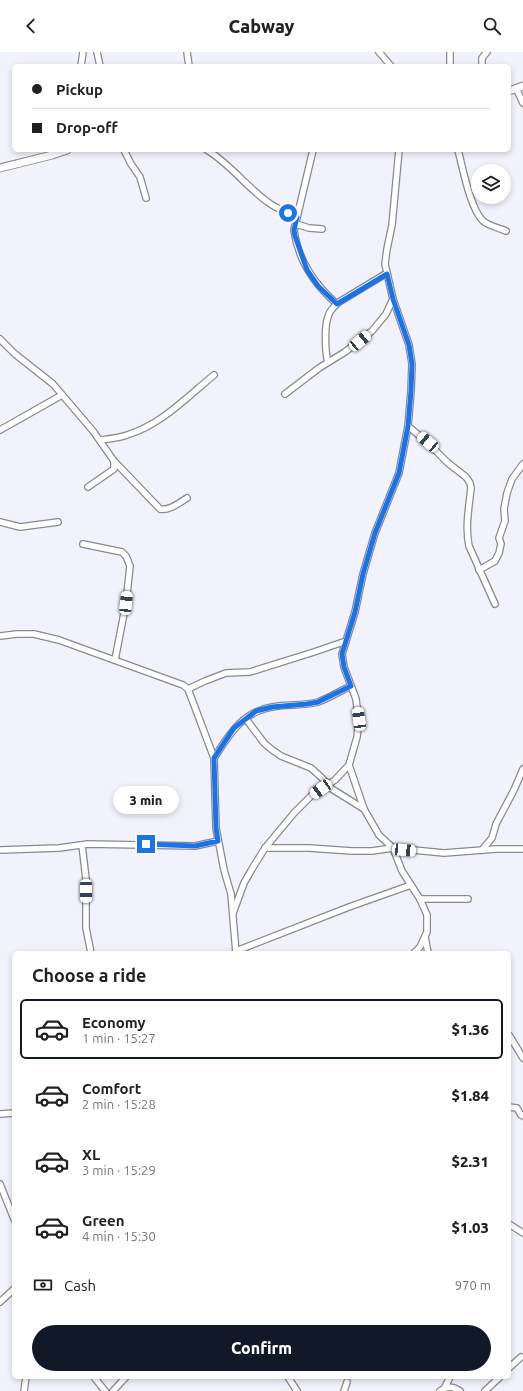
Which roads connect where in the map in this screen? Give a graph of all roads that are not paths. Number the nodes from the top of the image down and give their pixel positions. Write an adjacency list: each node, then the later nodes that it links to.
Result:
1 (83, 52): 7 (street)
2 (187, 52): 9 (street)
3 (379, 52): 10 (street)
4 (450, 52): 11 (street)
5 (487, 52): 12 (street)
6 (99, 53): 8 (street)
7 (81, 64)
8 (100, 64)
9 (189, 64)
10 (389, 64)
11 (450, 64)
12 (482, 64)
13 (520, 87): 14 (street)
14 (523, 103)
15 (62, 152): 21 (street)
16 (125, 152): 22 (street)
17 (210, 152): 23 (street)
18 (313, 152): 23 (street)
19 (399, 152): 27 (street)
20 (459, 152): 26 (street)
21 (0, 168)
22 (146, 198)
23 (297, 217): 24 (street)
24 (296, 224): 25 (street); 29 (street)
25 (322, 229)
26 (506, 231)
27 (387, 274): 28 (street); 29 (street)
28 (393, 299): 31 (street); 35 (street)
29 (337, 304): 31 (street)
30 (0, 339): 33 (street)
31 (328, 362): 34 (street)
32 (214, 375): 37 (street)
33 (62, 394): 36 (street); 37 (street)
34 (285, 394)
35 (408, 426): 45 (street); 48 (street)
36 (0, 430)
37 (100, 440): 38 (street)
38 (114, 462): 40 (street); 41 (street)
39 (523, 464): 45 (street)
40 (88, 487)
41 (187, 498)
42 (0, 522): 43 (street)
43 (58, 522)
44 (83, 544): 49 (street)
45 (479, 570): 46 (street)
46 (495, 604)
47 (0, 636): 49 (street)
48 (346, 641): 50 (street); 51 (street)
49 (115, 660): 51 (street)
50 (351, 686): 52 (street); 54 (street)
51 (188, 689): 53 (street)
52 (246, 719): 53 (street); 56 (street)
53 (214, 758): 58 (street)
54 (349, 765): 56 (street); 57 (street)
55 (523, 769): 64 (street)
56 (328, 784): 57 (street); 60 (street)
57 (364, 809): 61 (street)
58 (218, 841): 59 (street); 68 (street)
59 (82, 845): 63 (street); 70 (street)
60 (266, 848): 61 (street); 68 (street)
61 (393, 848): 64 (street); 65 (street)
62 (523, 848): 64 (street)
63 (0, 850)
64 (482, 850)
65 (411, 885): 66 (street); 72 (street)
66 (420, 899): 67 (street); 69 (street)
67 (468, 899)
68 (233, 913): 71 (street)
69 (425, 936): 73 (street); 74 (street)
70 (91, 951)
71 (236, 951)
72 (239, 951)
73 (416, 951)
74 (428, 951)
75 (511, 1038): 76 (street)
76 (523, 1058)
77 (511, 1107): 80 (street)
78 (12, 1113): 79 (street)
79 (0, 1114)
80 (523, 1116)
81 (0, 1184): 82 (street)
82 (12, 1213)
83 (511, 1225): 84 (street)
84 (523, 1233)
85 (12, 1291): 86 (street)
86 (0, 1302)
87 (521, 1357): 88 (street)
88 (511, 1366)
89 (26, 1379): 97 (street)
90 (96, 1379): 98 (street)
91 (124, 1379): 99 (street)
92 (289, 1379): 100 (street)
93 (449, 1379): 96 (street)
94 (498, 1379): 103 (street)
95 (347, 1382): 101 (street)
96 (442, 1389): 102 (street)
97 (24, 1391)
98 (105, 1391)
99 (113, 1391)
100 (297, 1391)
101 (344, 1391)
102 (460, 1391)
103 (485, 1391)

